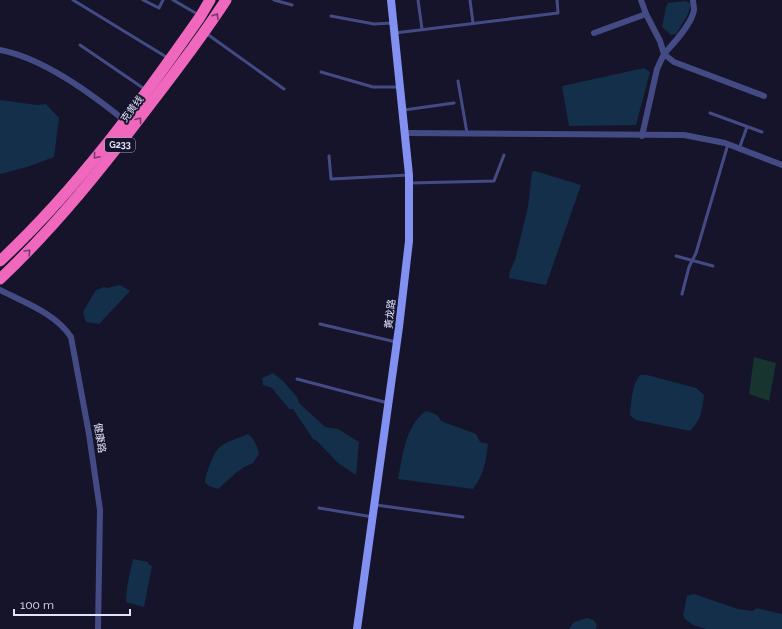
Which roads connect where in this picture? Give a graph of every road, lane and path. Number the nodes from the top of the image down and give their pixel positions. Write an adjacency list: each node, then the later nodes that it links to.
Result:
1 (73, 0): 27 (lane)
2 (143, 0): 3 (lane)
3 (163, 0)
4 (173, 0): 16 (lane)
5 (210, 0): 16 (highway, 克黄线 / G233)
6 (226, 0): 21 (highway, 克黄线 / G233, one-way to 6)
7 (274, 0): 14 (lane)
8 (391, 0): 18 (main road, 黄龙路)
9 (418, 0): 20 (lane)
10 (470, 0): 19 (lane)
11 (557, 0): 19 (lane)
12 (641, 0): 15 (street)
13 (693, 0): 26 (street)
14 (292, 5)
15 (646, 14): 23 (street); 26 (street)
16 (200, 16): 27 (highway, 克黄线 / G233)
17 (332, 16): 18 (lane)
18 (393, 23): 22 (main road, 黄龙路)
19 (473, 23): 20 (lane)
20 (422, 29): 22 (lane)
21 (205, 33): 31 (lane); 53 (highway, 克黄线 / G233, one-way to 21)
22 (394, 33): 30 (main road, 黄龙路)
23 (594, 33)
24 (80, 45): 32 (lane)
25 (0, 50): 37 (street)
26 (664, 54): 33 (street); 42 (street)
27 (170, 59): 32 (highway, 克黄线 / G233)
28 (321, 72): 30 (lane)
29 (458, 81): 41 (lane)
30 (400, 88): 35 (main road, 黄龙路)
31 (284, 89)
32 (147, 91): 37 (highway, 克黄线 / G233)
33 (764, 96)
34 (454, 103): 35 (lane)
35 (402, 111): 40 (main road, 黄龙路)
36 (710, 113): 38 (lane)
37 (125, 121): 50 (highway, 克黄线 / G233, one-way to 50)
38 (747, 126): 39 (lane); 44 (lane)
39 (762, 132)
40 (405, 133): 41 (street); 48 (main road, 黄龙路)
41 (467, 133): 42 (street)
42 (642, 136): 43 (street)
43 (728, 144): 44 (street); 51 (lane)
44 (740, 149): 47 (street)
45 (504, 154): 48 (lane)
46 (329, 156): 48 (lane)
47 (782, 165)
48 (409, 179): 57 (main road, 黄龙路)
49 (676, 256): 51 (lane)
50 (0, 261)
51 (692, 261): 52 (lane); 55 (lane)
52 (713, 266)
53 (0, 279)
54 (0, 290): 64 (street, 健康路)
55 (682, 294)
56 (320, 324): 57 (lane)
57 (397, 342): 59 (main road, 黄龙路)
58 (298, 379): 59 (lane)
59 (388, 403): 60 (main road, 黄龙路)
60 (374, 505): 62 (main road, 黄龙路); 63 (lane)
61 (319, 508): 62 (lane)
62 (373, 517): 65 (main road, 黄龙路)
63 (463, 517)
64 (98, 629)
65 (357, 629)

